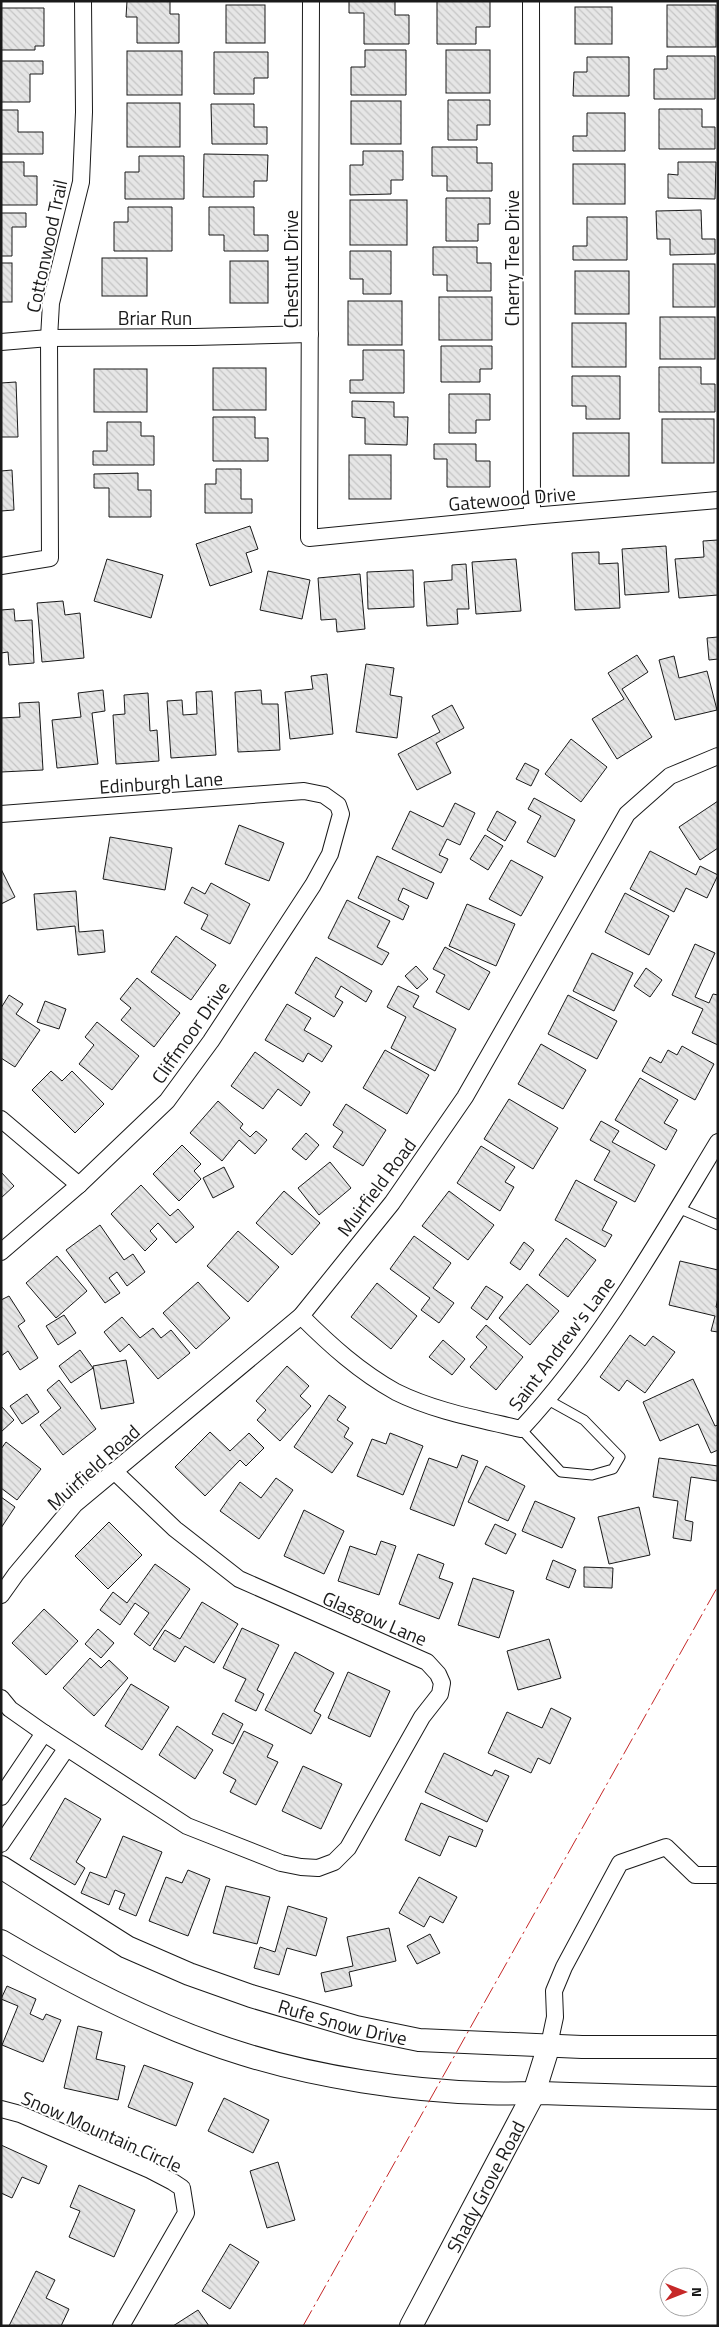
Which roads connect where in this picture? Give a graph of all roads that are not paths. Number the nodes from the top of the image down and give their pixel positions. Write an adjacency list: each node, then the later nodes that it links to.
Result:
1 (83, 1): 5 (street, Cottonwood Trail)
2 (311, 1): 4 (street, Chestnut Drive)
3 (531, 1): 8 (street, Cherry Tree Drive)
4 (310, 334): 5 (street, Briar Run); 9 (street, Chestnut Drive)
5 (49, 338): 6 (street, Briar Run); 10 (street, Cottonwood Trail)
6 (1, 342)
7 (718, 500): 8 (street, Gatewood Drive)
8 (532, 516): 9 (street, Gatewood Drive)
9 (309, 538)
10 (1, 566)
11 (718, 756): 21 (street, Muirfield Road)
12 (324, 795): 13 (street, Edinburgh Lane); 17 (street, Cliffmoor Drive)
13 (1, 814)
14 (1, 1119): 17 (street)
15 (718, 1142): 16 (street, Saint Andrew's Lane)
16 (712, 1163): 18 (street, Saint Andrew's Lane)
17 (79, 1185): 20 (street, Cliffmoor Drive)
18 (678, 1208): 19 (lane); 22 (street, Saint Andrew's Lane)
19 (718, 1225)
20 (1, 1252)
21 (301, 1316): 23 (street, Saint Andrew's Lane); 24 (street, Muirfield Road)
22 (548, 1400): 23 (street, Saint Andrew's Lane); 23 (lane)
23 (520, 1429)
24 (114, 1471): 25 (street, Muirfield Road); 28 (street, Glasgow Lane)
25 (1, 1596)
26 (1, 1698): 27 (street)
27 (44, 1733): 28 (street); 29 (street)
28 (66, 1749): 30 (street)
29 (1, 1797)
30 (1, 1844)
31 (1, 1867): 34 (main road, Rufe Snow Drive)
32 (718, 1875): 34 (street)
33 (1, 1941): 36 (main road)
34 (549, 2045): 35 (main road, Rufe Snow Drive); 36 (main road, Shady Grove Road)
35 (718, 2047)
36 (534, 2093): 37 (main road); 40 (main road, Shady Grove Road)
37 (718, 2098)
38 (1, 2109): 39 (street, Snow Mountain Circle)
39 (121, 2326)
40 (411, 2326)

